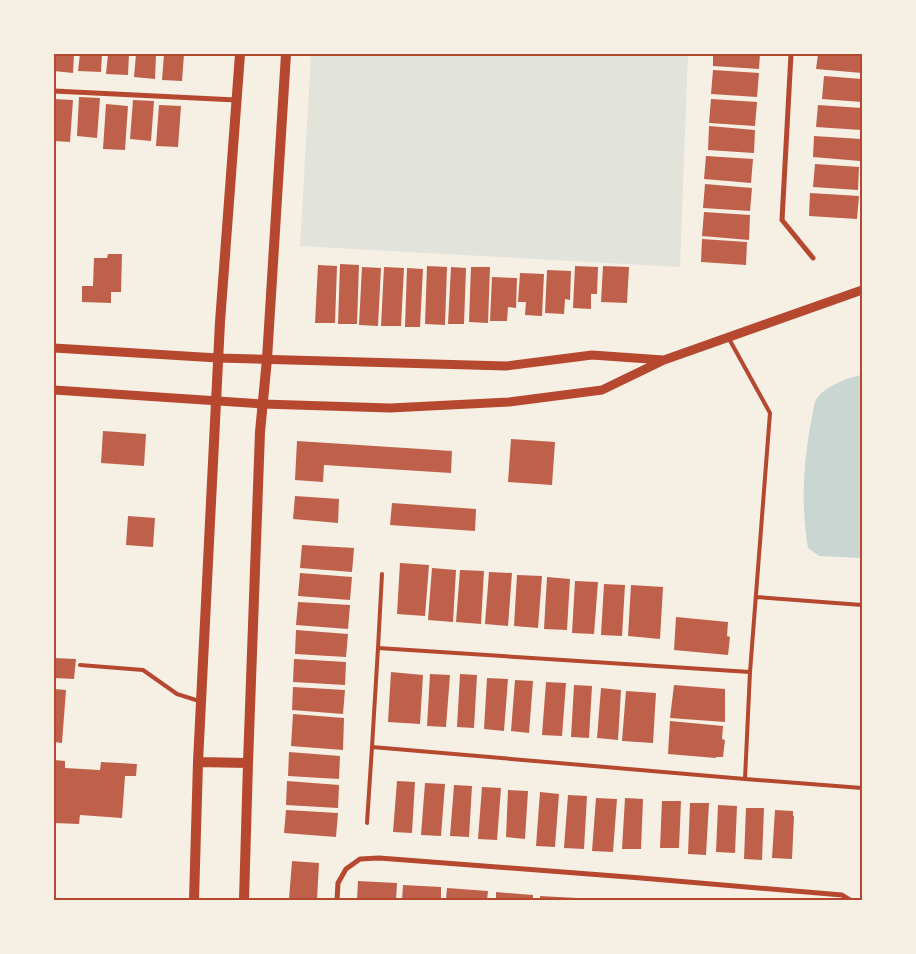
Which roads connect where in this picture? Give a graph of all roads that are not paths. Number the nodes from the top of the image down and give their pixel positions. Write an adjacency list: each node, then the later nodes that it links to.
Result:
1 (240, 54): 5 (main road)
2 (286, 54): 11 (main road)
3 (792, 54): 6 (street)
4 (54, 91): 5 (street)
5 (237, 100): 10 (main road)
6 (813, 258)
7 (862, 290): 8 (street)
8 (728, 337): 12 (street); 17 (lane)
9 (54, 348): 10 (street)
10 (218, 358): 11 (street); 14 (main road)
11 (267, 359): 12 (street); 15 (main road)
12 (664, 360): 15 (street)
13 (54, 390): 14 (street)
14 (215, 400): 15 (street); 22 (main road)
15 (263, 404): 25 (main road)
16 (382, 574): 19 (lane)
17 (756, 598): 18 (lane); 21 (lane)
18 (862, 605)
19 (378, 648): 21 (lane); 23 (lane)
20 (80, 665): 22 (lane)
21 (750, 672): 26 (lane)
22 (201, 702): 24 (main road)
23 (372, 747): 26 (lane); 28 (lane)
24 (198, 762): 25 (main road); 29 (main road)
25 (248, 763): 30 (main road)
26 (745, 779): 27 (lane)
27 (862, 788)
28 (367, 823)
29 (194, 900)
30 (244, 900)
31 (337, 900): 32 (street)
32 (850, 900)

